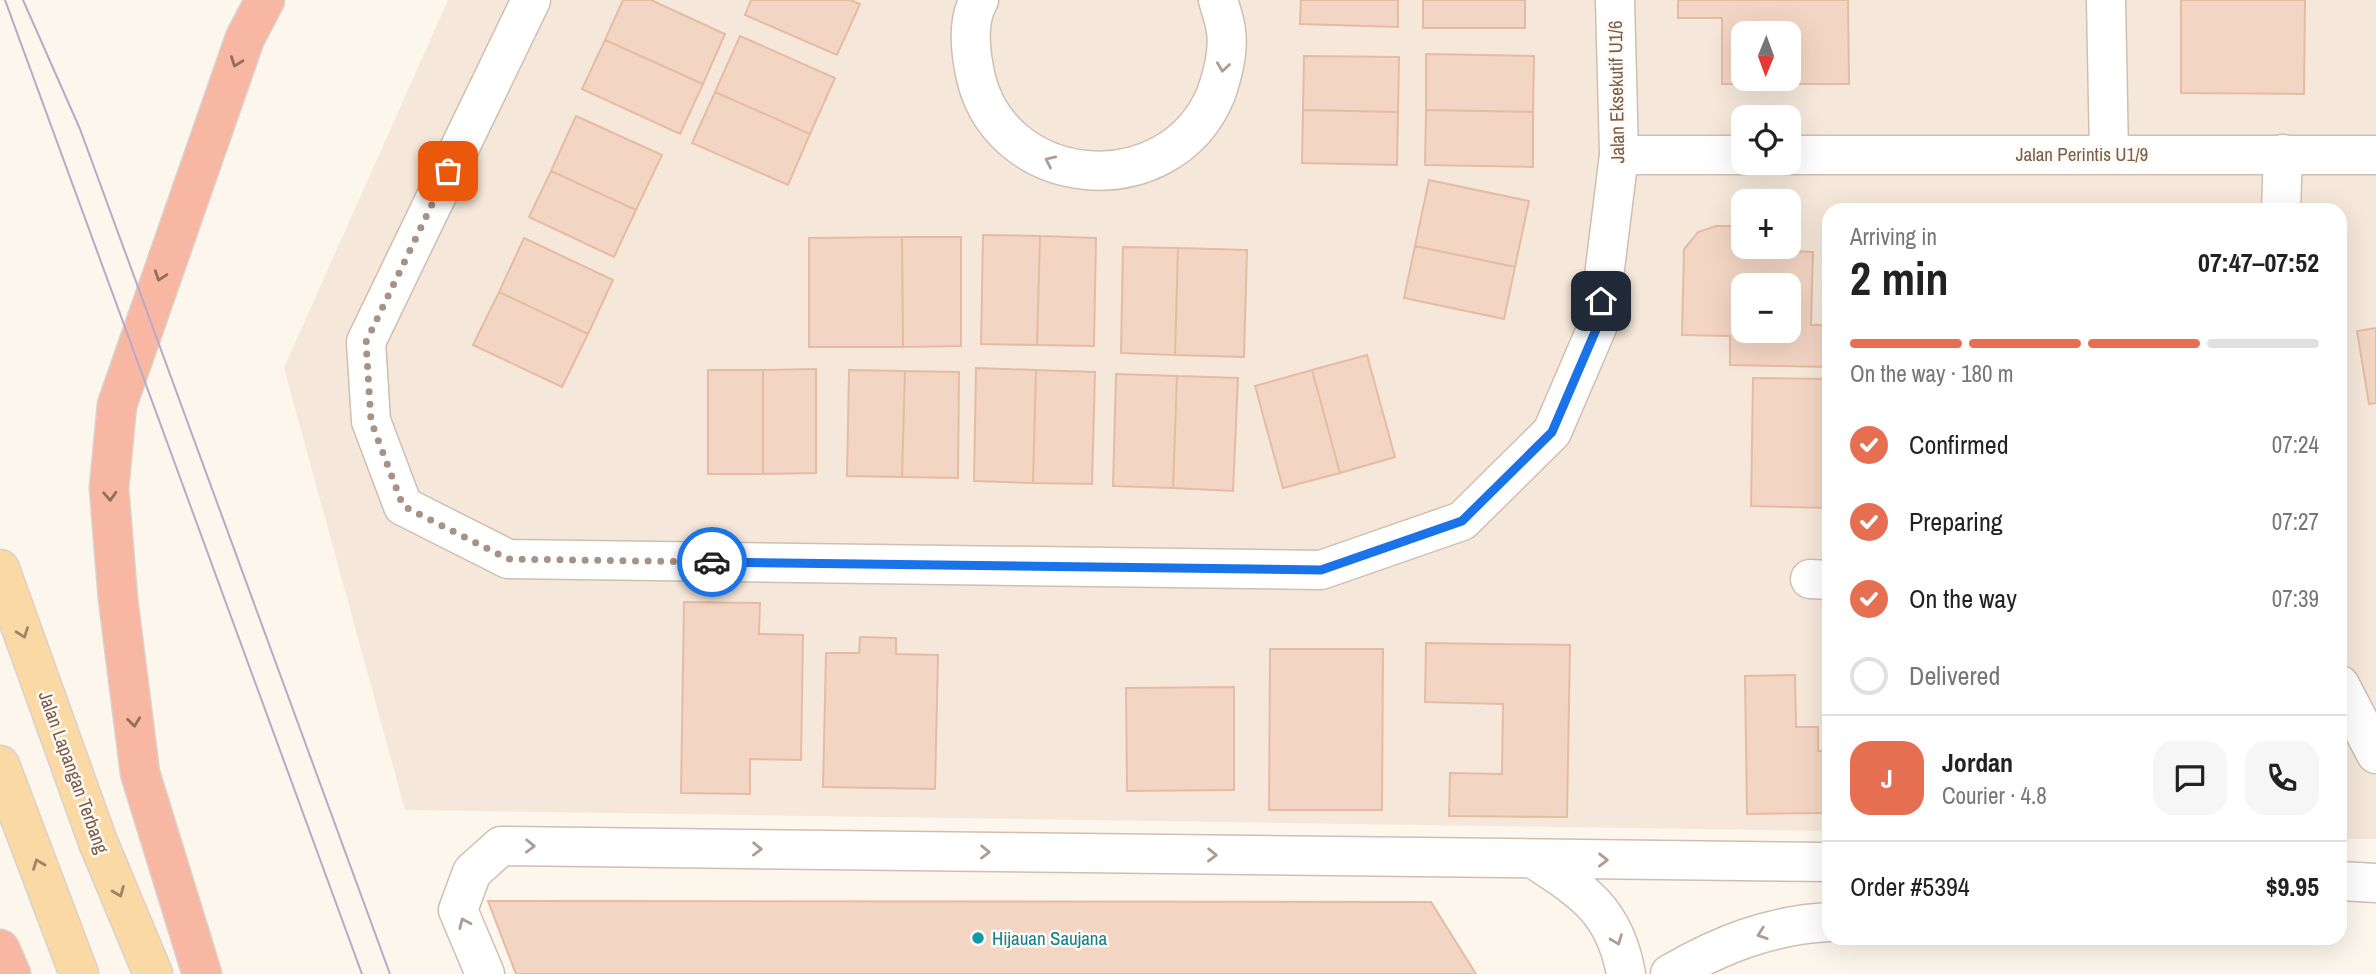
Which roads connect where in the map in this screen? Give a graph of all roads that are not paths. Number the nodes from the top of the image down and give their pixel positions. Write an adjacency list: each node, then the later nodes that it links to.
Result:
1 (265, 0): 27 (highway, one-way to 27)
2 (531, 0): 9 (street, Jalan Eksekutif U1/6)
3 (979, 0): 4 (street, one-way to 3)
4 (1218, 0)
5 (1615, 0): 9 (street, Jalan Eksekutif U1/6)
6 (2106, 0): 7 (street)
7 (2109, 154): 8 (street, Jalan Perintis U1/9); 11 (street, Jalan Perintis U1/9)
8 (2283, 154): 12 (street, Jalan Perintis U1/9); 13 (street)
9 (1619, 155): 10 (street)
10 (1731, 155)
11 (1801, 155)
12 (2376, 155)
13 (2281, 203)
14 (0, 569): 26 (main road, Jalan Lapangan Terbang, one-way to 26)
15 (2347, 698): 16 (street)
16 (2376, 754)
17 (0, 765): 25 (main road, one-way to 17)
18 (1535, 860): 19 (street, one-way to 19); 28 (street, one-way to 18); 29 (street, one-way to 29)
19 (1822, 862)
20 (2347, 881): 21 (street)
21 (2376, 883)
22 (1822, 922): 30 (street, one-way to 30)
23 (0, 949): 24 (highway)
24 (11, 974)
25 (79, 974)
26 (153, 974)
27 (202, 974)
28 (485, 974)
29 (1626, 974)
30 (1670, 974)

